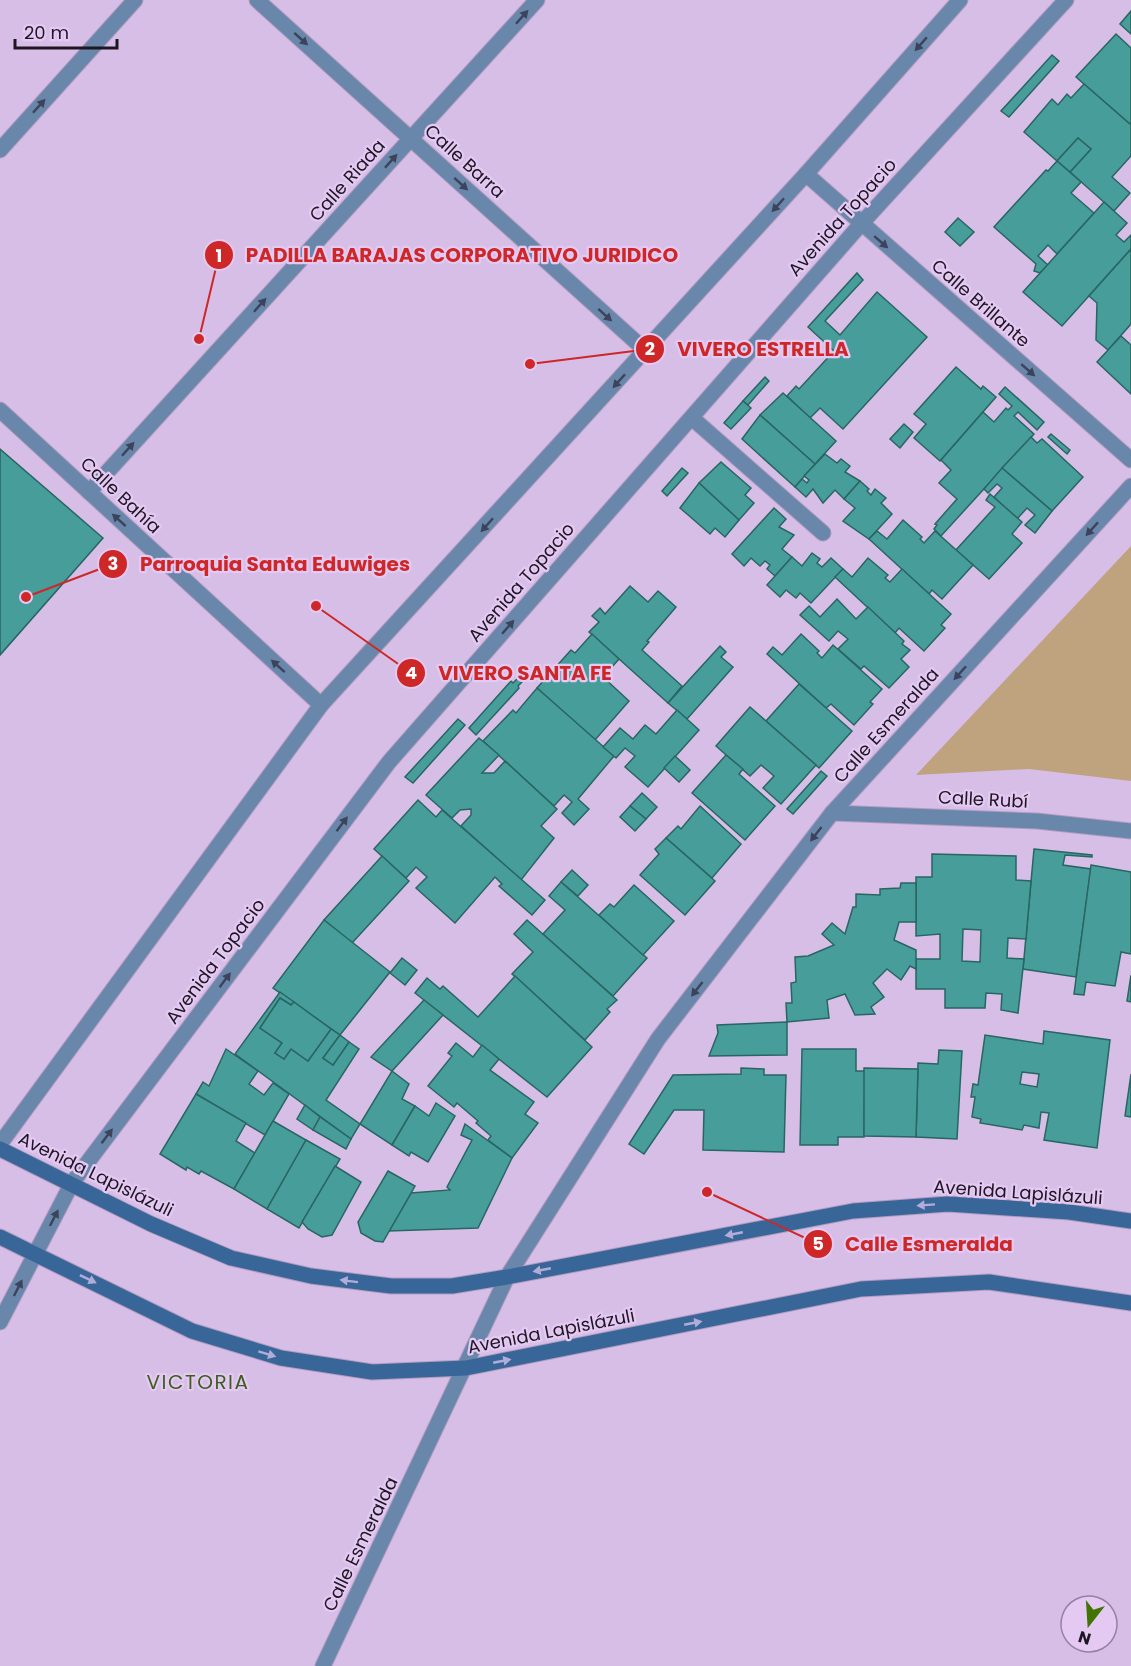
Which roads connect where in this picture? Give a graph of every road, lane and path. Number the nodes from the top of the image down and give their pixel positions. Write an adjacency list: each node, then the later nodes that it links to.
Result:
1 (135, 0): 7 (street, one-way to 1)
2 (257, 0): 6 (street, Calle Barra, one-way to 6)
3 (537, 0): 6 (street, Calle Riada, one-way to 3)
4 (1066, 0): 9 (street, Avenida Topacio)
5 (956, 1): 8 (street, one-way to 8)
6 (411, 139): 10 (street, Calle Barra, one-way to 10); 15 (street, Calle Riada, one-way to 6)
7 (0, 150)
8 (806, 174): 9 (street, Calle Brillante); 10 (street, one-way to 10)
9 (861, 224): 12 (street, Avenida Topacio); 13 (street, Calle Brillante, one-way to 13)
10 (646, 351): 17 (street, one-way to 17)
11 (0, 410): 15 (street, Calle Bahía)
12 (692, 418): 16 (street); 21 (street, Avenida Topacio, one-way to 12)
13 (1131, 460)
14 (1131, 486): 18 (street, Calle Esmeralda, one-way to 18)
15 (89, 492): 17 (street, Calle Bahía, one-way to 15)
16 (823, 533)
17 (321, 705): 20 (street)
18 (832, 813): 19 (street, Calle Rubí); 25 (street, Calle Esmeralda, one-way to 25)
19 (1131, 831)
20 (0, 1146): 21 (main road, Avenida Lapislázuli)
21 (72, 1183): 24 (street, Avenida Topacio, one-way to 21); 25 (main road, Avenida Lapislázuli, one-way to 21)
22 (1131, 1221): 25 (main road, Avenida Lapislázuli, one-way to 25)
23 (0, 1237): 24 (main road, Avenida Lapislázuli)
24 (35, 1254): 27 (street, Avenida Topacio, one-way to 24); 28 (main road, Avenida Lapislázuli, one-way to 28)
25 (507, 1277): 28 (street, Calle Esmeralda)
26 (1131, 1303): 28 (main road, Avenida Lapislázuli, one-way to 26)
27 (0, 1322)
28 (466, 1368): 29 (street, Calle Esmeralda)
29 (323, 1666)

